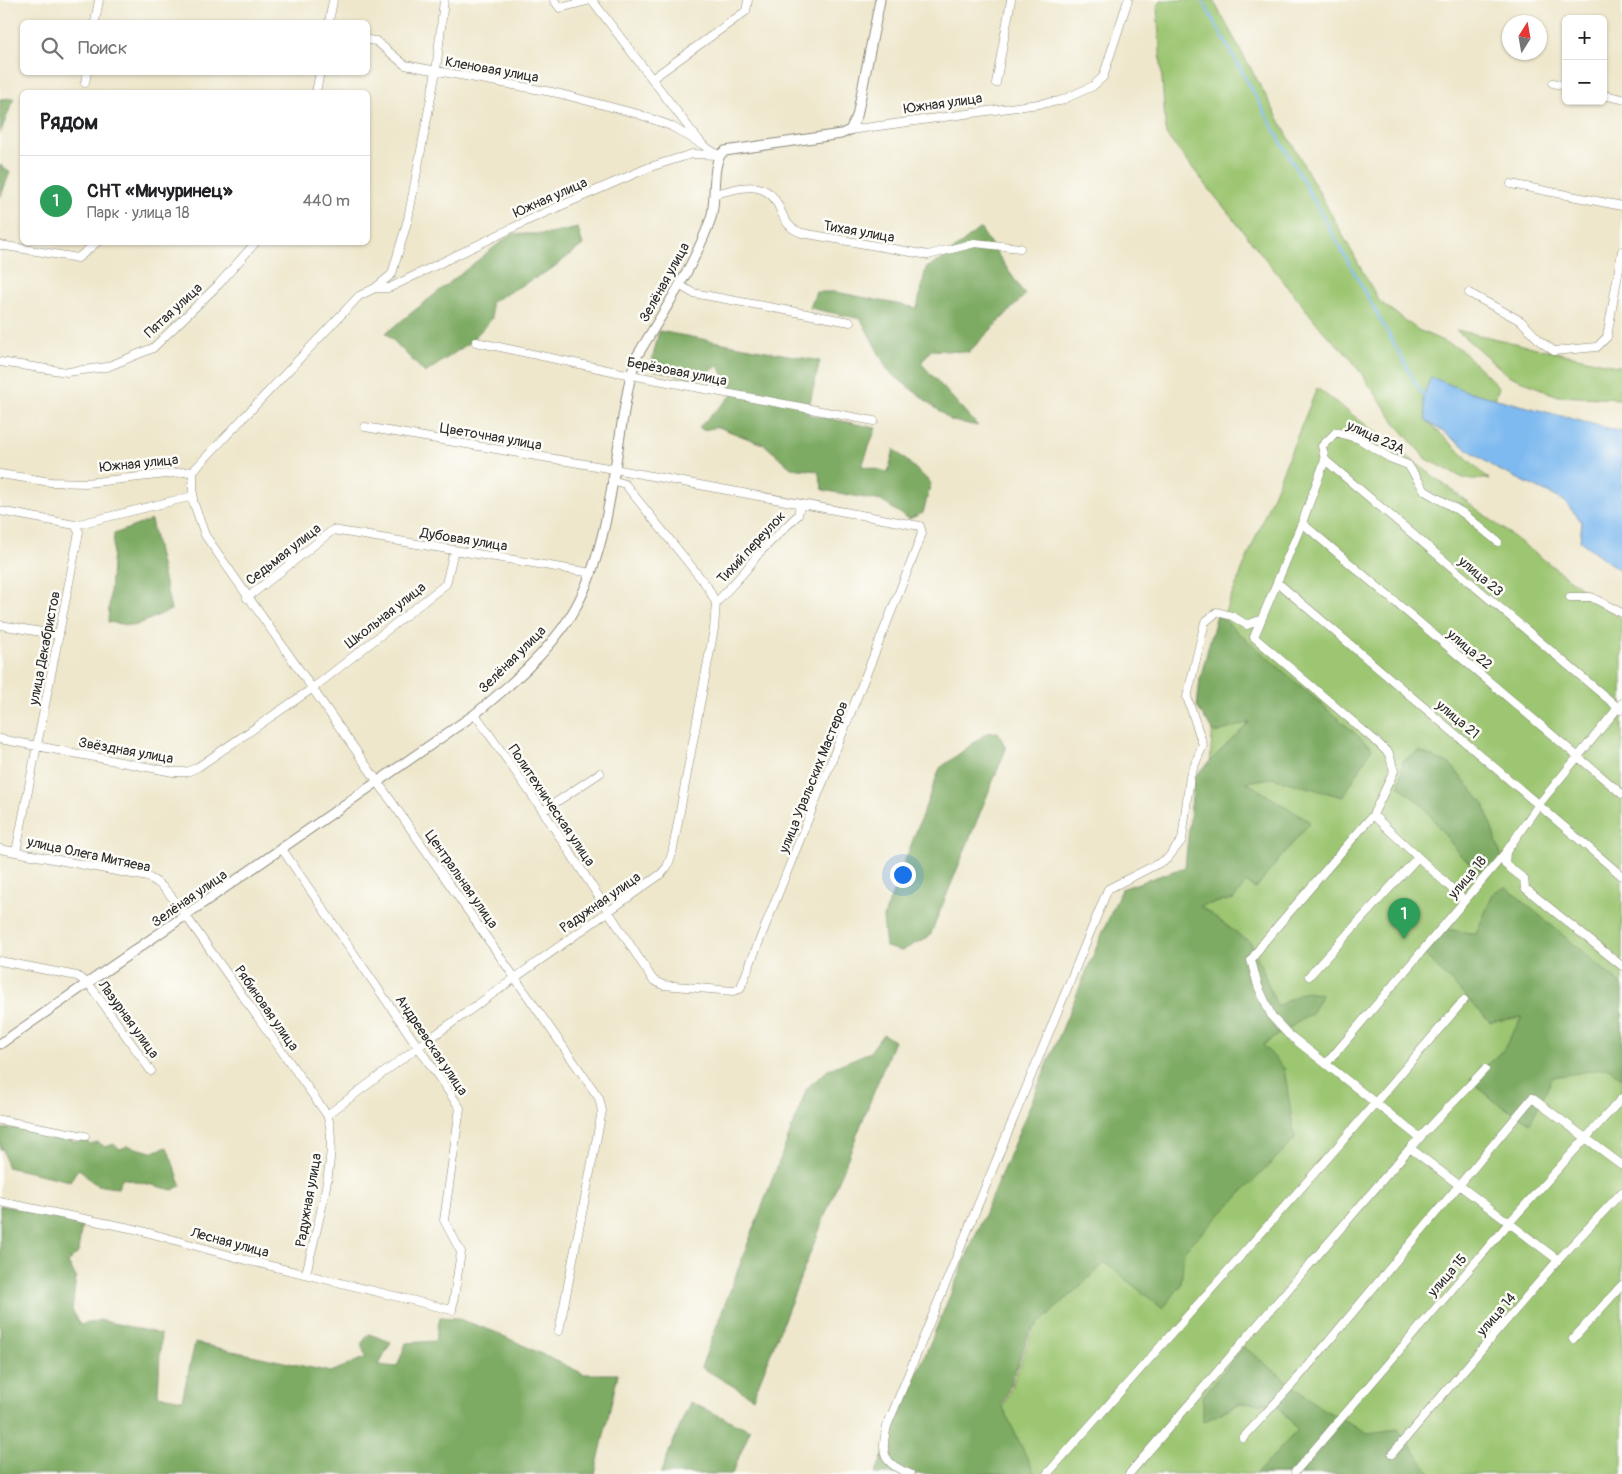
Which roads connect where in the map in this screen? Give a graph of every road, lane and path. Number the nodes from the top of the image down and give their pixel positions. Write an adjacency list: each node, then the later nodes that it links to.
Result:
1 (99, 0): 10 (street)
2 (333, 0): 11 (street)
3 (444, 0): 13 (street)
4 (554, 0): 5 (street)
5 (591, 0): 16 (street)
6 (748, 0): 16 (street)
7 (880, 0): 24 (street)
8 (1011, 0): 18 (street)
9 (1128, 0): 24 (street, Южная улица)
10 (95, 20)
11 (329, 20)
12 (370, 40): 13 (street)
13 (436, 71): 25 (street, Кленовая улица); 36 (street, Кленовая улица)
14 (86, 75): 17 (street)
15 (319, 75): 21 (street)
16 (653, 78): 25 (street)
17 (85, 83)
18 (996, 83)
19 (1553, 83): 20 (street)
20 (1562, 85)
21 (316, 90)
22 (1607, 96): 23 (street)
23 (1622, 99)
24 (850, 130): 26 (street, Южная улица)
25 (703, 144): 26 (street)
26 (718, 155): 28 (street, Зелёная улица); 36 (street, Южная улица)
27 (1511, 184): 29 (street)
28 (715, 194): 33 (street, Тихая улица); 35 (street, Зелёная улица)
29 (1622, 206)
30 (0, 244): 31 (street)
31 (93, 245)
32 (253, 245): 40 (street, Пятая улица)
33 (1020, 248)
34 (1622, 252): 37 (street)
35 (679, 285): 38 (street); 41 (street, Зелёная улица)
36 (375, 288): 46 (street, Южная улица)
37 (1469, 292)
38 (850, 322)
39 (476, 342): 41 (street, Берёзовая улица)
40 (0, 362)
41 (631, 375): 42 (street, Берёзовая улица); 45 (street, Зелёная улица)
42 (874, 421)
43 (365, 428): 45 (street, Цветочная улица)
44 (1324, 460): 52 (street); 55 (street, улица 23А); 67 (street, улица 23)
45 (614, 470): 48 (street, Зелёная улица); 50 (street, Цветочная улица)
46 (193, 471): 47 (street, Южная улица); 49 (street, Центральная улица)
47 (0, 474)
48 (612, 480): 57 (street, Зелёная улица); 61 (street)
49 (193, 496): 53 (street); 60 (street, Центральная улица)
50 (800, 505): 61 (street, Тихий переулок); 85 (street, улица Уральских Мастеров)
51 (0, 511): 53 (street)
52 (1302, 523): 58 (street); 71 (street, улица 22)
53 (75, 525): 65 (street, улица Декабристов)
54 (333, 530): 56 (street, Дубовая улица); 60 (street, Седьмая улица)
55 (1498, 542)
56 (454, 550): 57 (street, Дубовая улица); 66 (street, Школьная улица)
57 (592, 573): 68 (street, Зелёная улица)
58 (1278, 583): 63 (street); 75 (street, улица 21)
59 (1570, 597): 62 (street)
60 (247, 598): 66 (street, Центральная улица)
61 (716, 603): 85 (street, Радужная улица)
62 (1622, 613)
63 (1260, 620): 77 (street); 120 (street)
64 (0, 625): 65 (street)
65 (60, 635): 70 (street, улица Декабристов)
66 (313, 688): 70 (street, Звёздная улица); 73 (street, Центральная улица)
67 (1621, 707): 71 (street, улица 18)
68 (475, 714): 73 (street, Зелёная улица); 76 (street, Политехническая улица)
69 (0, 739): 70 (street, Звёздная улица)
70 (37, 746): 80 (street, улица Декабристов)
71 (1578, 757): 74 (street, улица 22); 75 (street, улица 18)
72 (600, 773): 76 (street)
73 (379, 782): 79 (street, Зелёная улица); 90 (street, Центральная улица)
74 (1622, 794)
75 (1539, 804): 81 (street, улица 18); 83 (street, улица 21)
76 (543, 811): 85 (street, Политехническая улица)
77 (1373, 815): 82 (street); 95 (street)
78 (0, 849): 80 (street, улица Олега Митяева)
79 (282, 849): 86 (street, Зелёная улица); 94 (street, Андреевская улица)
80 (16, 852): 86 (street, улица Олега Митяева)
81 (1506, 852): 84 (street, улица 18); 88 (street)
82 (1418, 857): 84 (street); 89 (street)
83 (1622, 876)
84 (1464, 900): 95 (street, улица 18)
85 (607, 911): 90 (street, Радужная улица)
86 (186, 916): 91 (street, Зелёная улица); 100 (street, Рябиновая улица)
87 (0, 961): 91 (street, Лазурная улица)
88 (1622, 966)
89 (1308, 976)
90 (515, 979): 94 (street, Радужная улица); 115 (street, Центральная улица)
91 (89, 984): 93 (street, Зелёная улица); 97 (street, Лазурная улица)
92 (1464, 1000): 99 (street)
93 (0, 1044)
94 (418, 1047): 100 (street, Радужная улица); 114 (street, Андреевская улица)
95 (1326, 1064): 99 (street)
96 (1485, 1069): 103 (street)
97 (151, 1071)
98 (1622, 1098): 104 (street, улица 15)
99 (1376, 1101): 103 (street); 121 (street)
100 (327, 1115): 112 (street, Радужная улица)
101 (0, 1120): 102 (street)
102 (85, 1136)
103 (1420, 1138): 105 (street)
104 (1586, 1138): 106 (street); 107 (street); 110 (street, улица 15)
105 (1410, 1148): 107 (street); 122 (street)
106 (1622, 1165)
107 (1458, 1186): 110 (street); 117 (street)
108 (1622, 1192): 111 (street, улица 14)
109 (0, 1202): 112 (street, Лесная улица)
110 (1508, 1224): 111 (street); 119 (street, улица 15)
111 (1558, 1260): 118 (street, улица 14)
112 (306, 1274): 114 (street, Лесная улица)
113 (1622, 1285): 116 (street)
114 (452, 1310)
115 (559, 1331)
116 (1573, 1339)
117 (1242, 1438)
118 (1392, 1454)
119 (1296, 1472)
120 (910, 1474)
121 (1048, 1474)
122 (1129, 1474)

